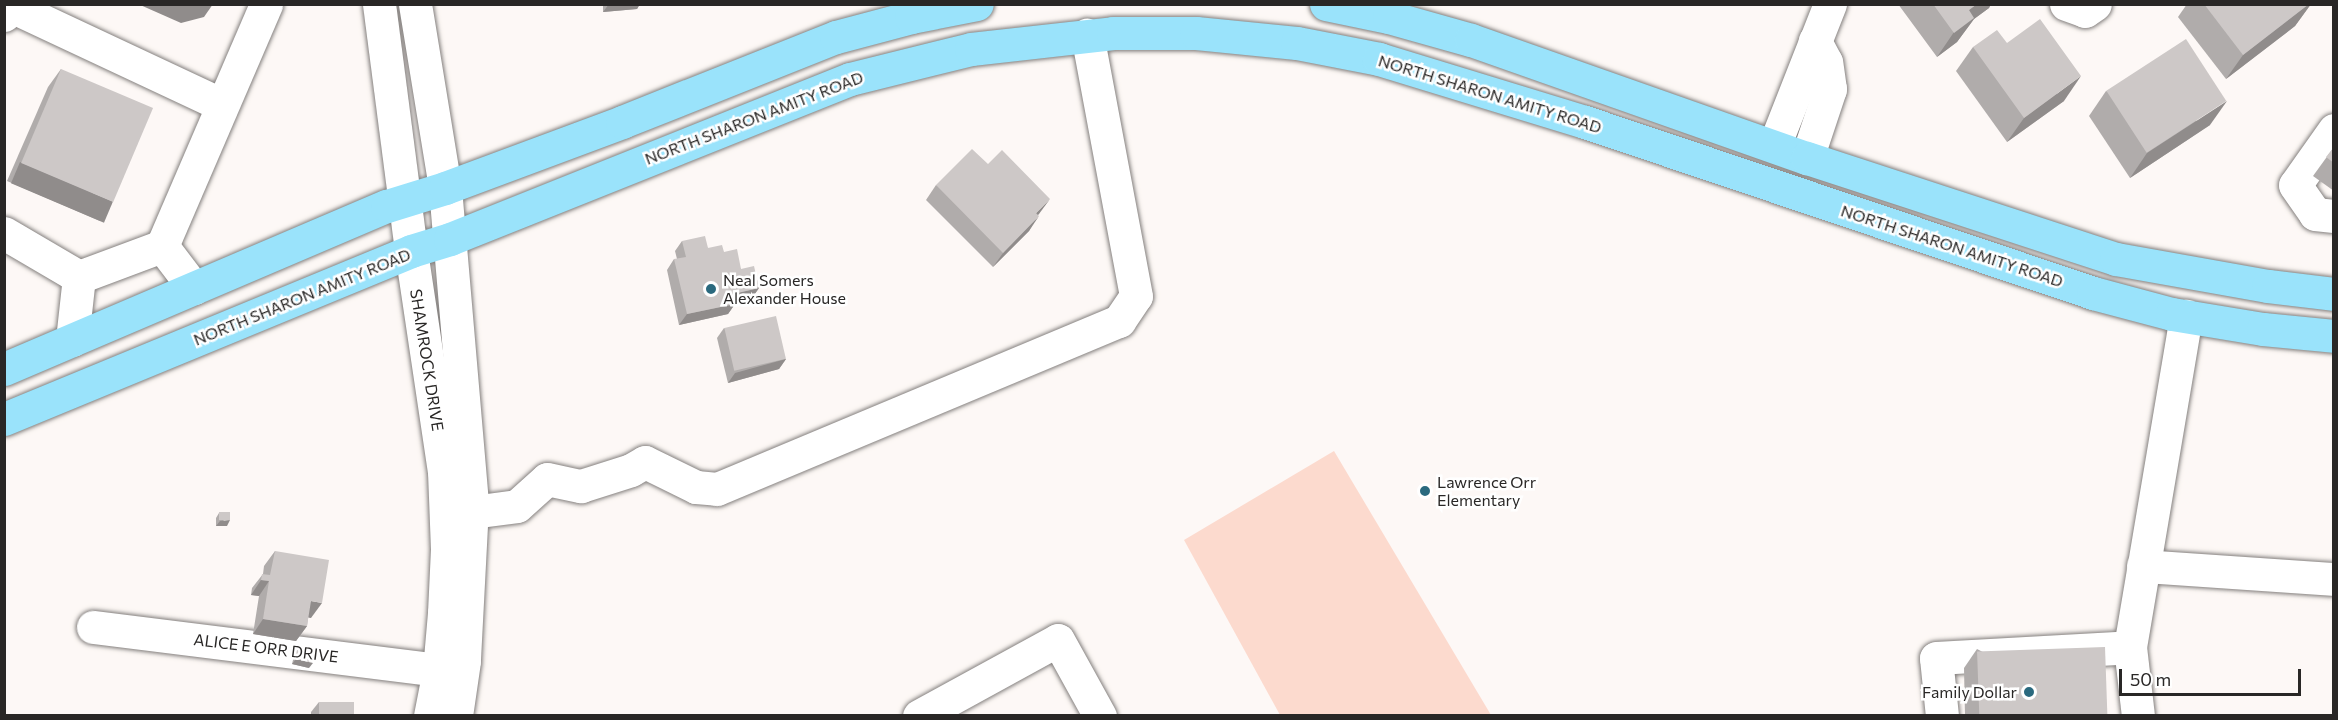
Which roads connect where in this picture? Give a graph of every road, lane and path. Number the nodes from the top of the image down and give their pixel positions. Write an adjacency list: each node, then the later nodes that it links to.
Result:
1 (266, 4): 12 (street)
2 (379, 4): 18 (street, SHAMROCK DRIVE)
3 (415, 4): 17 (street, SHAMROCK DRIVE)
4 (977, 4): 17 (main road)
5 (1326, 4): 15 (main road)
6 (1830, 4): 11 (street)
7 (2066, 4): 8 (street)
8 (2095, 4)
9 (4, 15): 12 (street)
10 (1087, 35): 13 (main road, NORTH SHARON AMITY ROAD); 21 (main road, NORTH SHARON AMITY ROAD); 32 (street)
11 (1815, 41): 15 (street); 16 (street)
12 (222, 105): 22 (street)
13 (1585, 122): 16 (main road); 27 (main road, NORTH SHARON AMITY ROAD)
14 (2334, 130): 19 (street)
15 (1774, 146): 16 (main road)
16 (1807, 158): 26 (main road)
17 (445, 188): 18 (main road); 21 (street, SHAMROCK DRIVE)
18 (405, 200): 23 (street, SHAMROCK DRIVE); 25 (main road)
19 (2334, 216)
20 (4, 233): 24 (street)
21 (450, 239): 23 (main road, NORTH SHARON AMITY ROAD); 32 (street, SHAMROCK DRIVE)
22 (162, 246): 24 (street); 25 (street)
23 (411, 251): 31 (main road, NORTH SHARON AMITY ROAD); 32 (street, SHAMROCK DRIVE)
24 (79, 277): 29 (street)
25 (194, 288): 29 (main road)
26 (2334, 294)
27 (2186, 316): 28 (main road, NORTH SHARON AMITY ROAD); 33 (street)
28 (2334, 336)
29 (72, 340): 30 (main road)
30 (4, 369)
31 (4, 419)
32 (459, 512): 37 (street, SHAMROCK DRIVE); 39 (street, SHAMROCK DRIVE)
33 (2144, 566): 34 (street); 36 (street)
34 (2334, 579)
35 (93, 627): 37 (street, ALICE E ORR DRIVE)
36 (2130, 647): 42 (street); 43 (street)
37 (439, 670): 38 (street, SHAMROCK DRIVE)
38 (430, 716)
39 (456, 716)
40 (919, 716): 41 (street)
41 (1100, 716)
42 (1942, 716)
43 (2138, 716)

